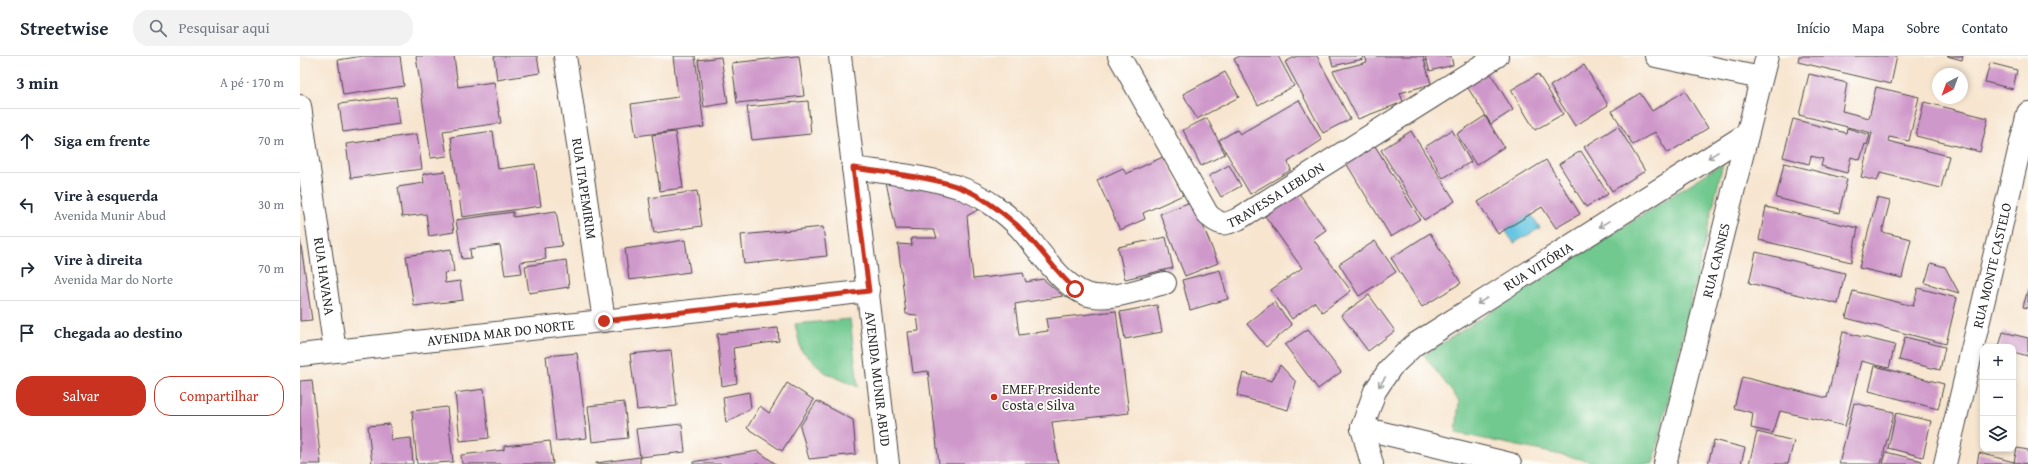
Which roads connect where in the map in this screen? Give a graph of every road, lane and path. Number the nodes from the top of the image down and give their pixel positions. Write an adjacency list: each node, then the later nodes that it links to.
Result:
1 (565, 56): 14 (street, RUA ITAPEMIRIM)
2 (840, 56): 11 (street, AVENIDA MUNIR ABUD)
3 (1119, 56): 4 (street, TRAVESSA LEBLON)
4 (1497, 56)
5 (1656, 56): 7 (street)
6 (1767, 56): 7 (street, RUA CANNES)
7 (1761, 78): 10 (street, RUA CANNES)
8 (300, 106): 15 (street, RUA HAVANA)
9 (2028, 113): 22 (street, RUA MONTE CASTELO)
10 (1746, 134): 17 (street, RUA VITÓRIA, one-way to 17); 21 (street, RUA CANNES)
11 (853, 168): 12 (street); 13 (street, AVENIDA MUNIR ABUD)
12 (1166, 283)
13 (869, 291): 14 (street, AVENIDA MAR DO NORTE); 18 (street, AVENIDA MUNIR ABUD)
14 (604, 321): 15 (street, AVENIDA MAR DO NORTE)
15 (335, 351): 16 (street, AVENIDA MAR DO NORTE)
16 (300, 355)
17 (1362, 428): 19 (street); 20 (street)
18 (888, 464)
19 (1372, 464)
20 (1510, 464)
21 (1665, 464)
22 (1945, 464)

